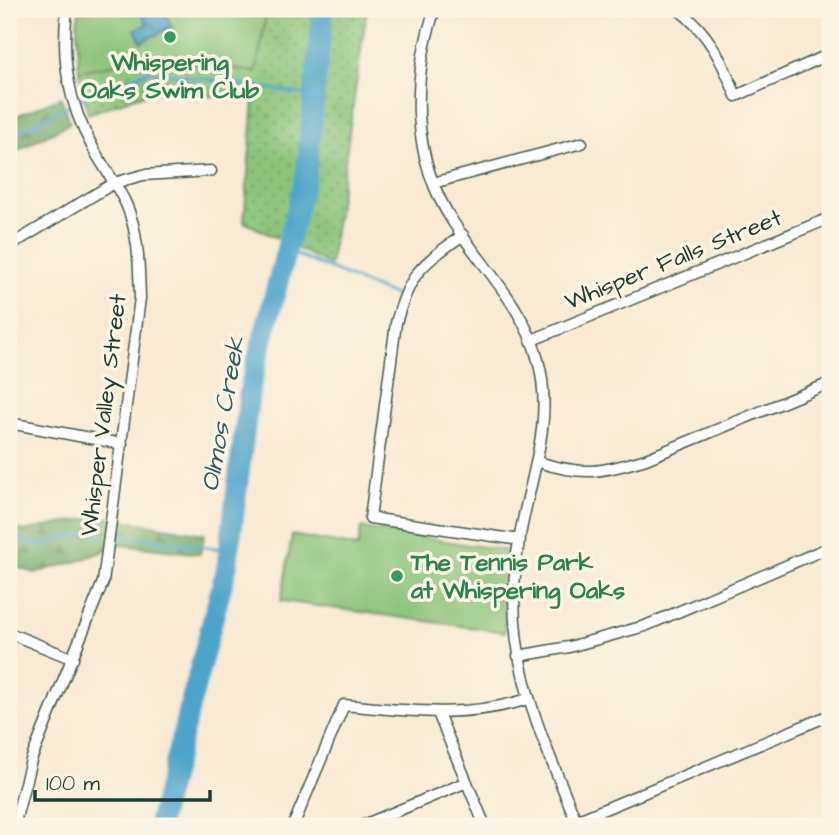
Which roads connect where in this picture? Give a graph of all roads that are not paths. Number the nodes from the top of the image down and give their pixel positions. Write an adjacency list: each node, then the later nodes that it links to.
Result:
1 (67, 9): 7 (street, Whisper Valley Street)
2 (435, 9): 8 (street)
3 (678, 9): 4 (street)
4 (830, 54)
5 (582, 143): 8 (street)
6 (211, 171): 7 (street)
7 (114, 183): 11 (street); 15 (street, Whisper Valley Street)
8 (433, 183): 10 (street)
9 (830, 218): 12 (street, Whisper Falls Street)
10 (463, 235): 12 (street); 17 (street)
11 (9, 246)
12 (532, 340): 16 (street)
13 (830, 383): 16 (street)
14 (9, 423): 15 (street)
15 (122, 444): 21 (street, Whisper Valley Street)
16 (538, 462): 17 (street)
17 (520, 540): 20 (street)
18 (830, 547): 20 (street)
19 (9, 633): 21 (street)
20 (518, 656): 22 (street)
21 (73, 659): 27 (street, Whisper Valley Street)
22 (528, 699): 23 (street); 26 (street)
23 (438, 713): 25 (street); 28 (street)
24 (830, 715): 26 (street)
25 (467, 782): 29 (street); 30 (street)
26 (577, 824): 31 (street)
27 (14, 826)
28 (293, 826)
29 (360, 826)
30 (485, 826)
31 (564, 826)

